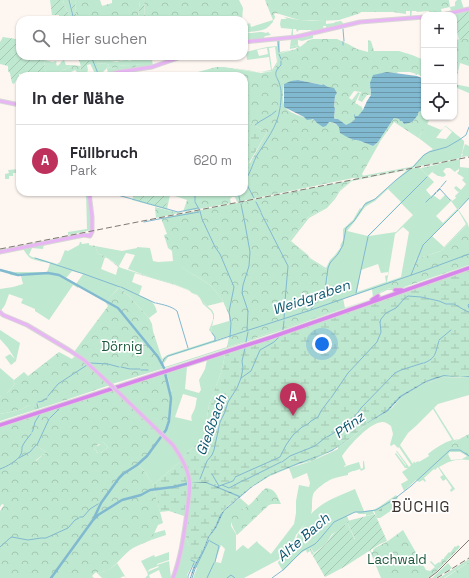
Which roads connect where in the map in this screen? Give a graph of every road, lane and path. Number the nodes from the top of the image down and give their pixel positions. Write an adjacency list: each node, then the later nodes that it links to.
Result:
1 (469, 9): 2 (main road)
2 (456, 12)
3 (421, 17): 4 (main road)
4 (248, 42)
5 (172, 60): 6 (main road)
6 (120, 72)
7 (0, 101): 8 (main road)
8 (16, 104)
9 (89, 196): 10 (main road)
10 (0, 252)
11 (469, 267): 13 (highway); 17 (highway)
12 (394, 290): 13 (highway)
13 (402, 290): 15 (highway)
14 (378, 296): 15 (highway)
15 (372, 300): 17 (highway)
16 (0, 312): 18 (main road, bridge)
17 (0, 424)
18 (173, 578)

